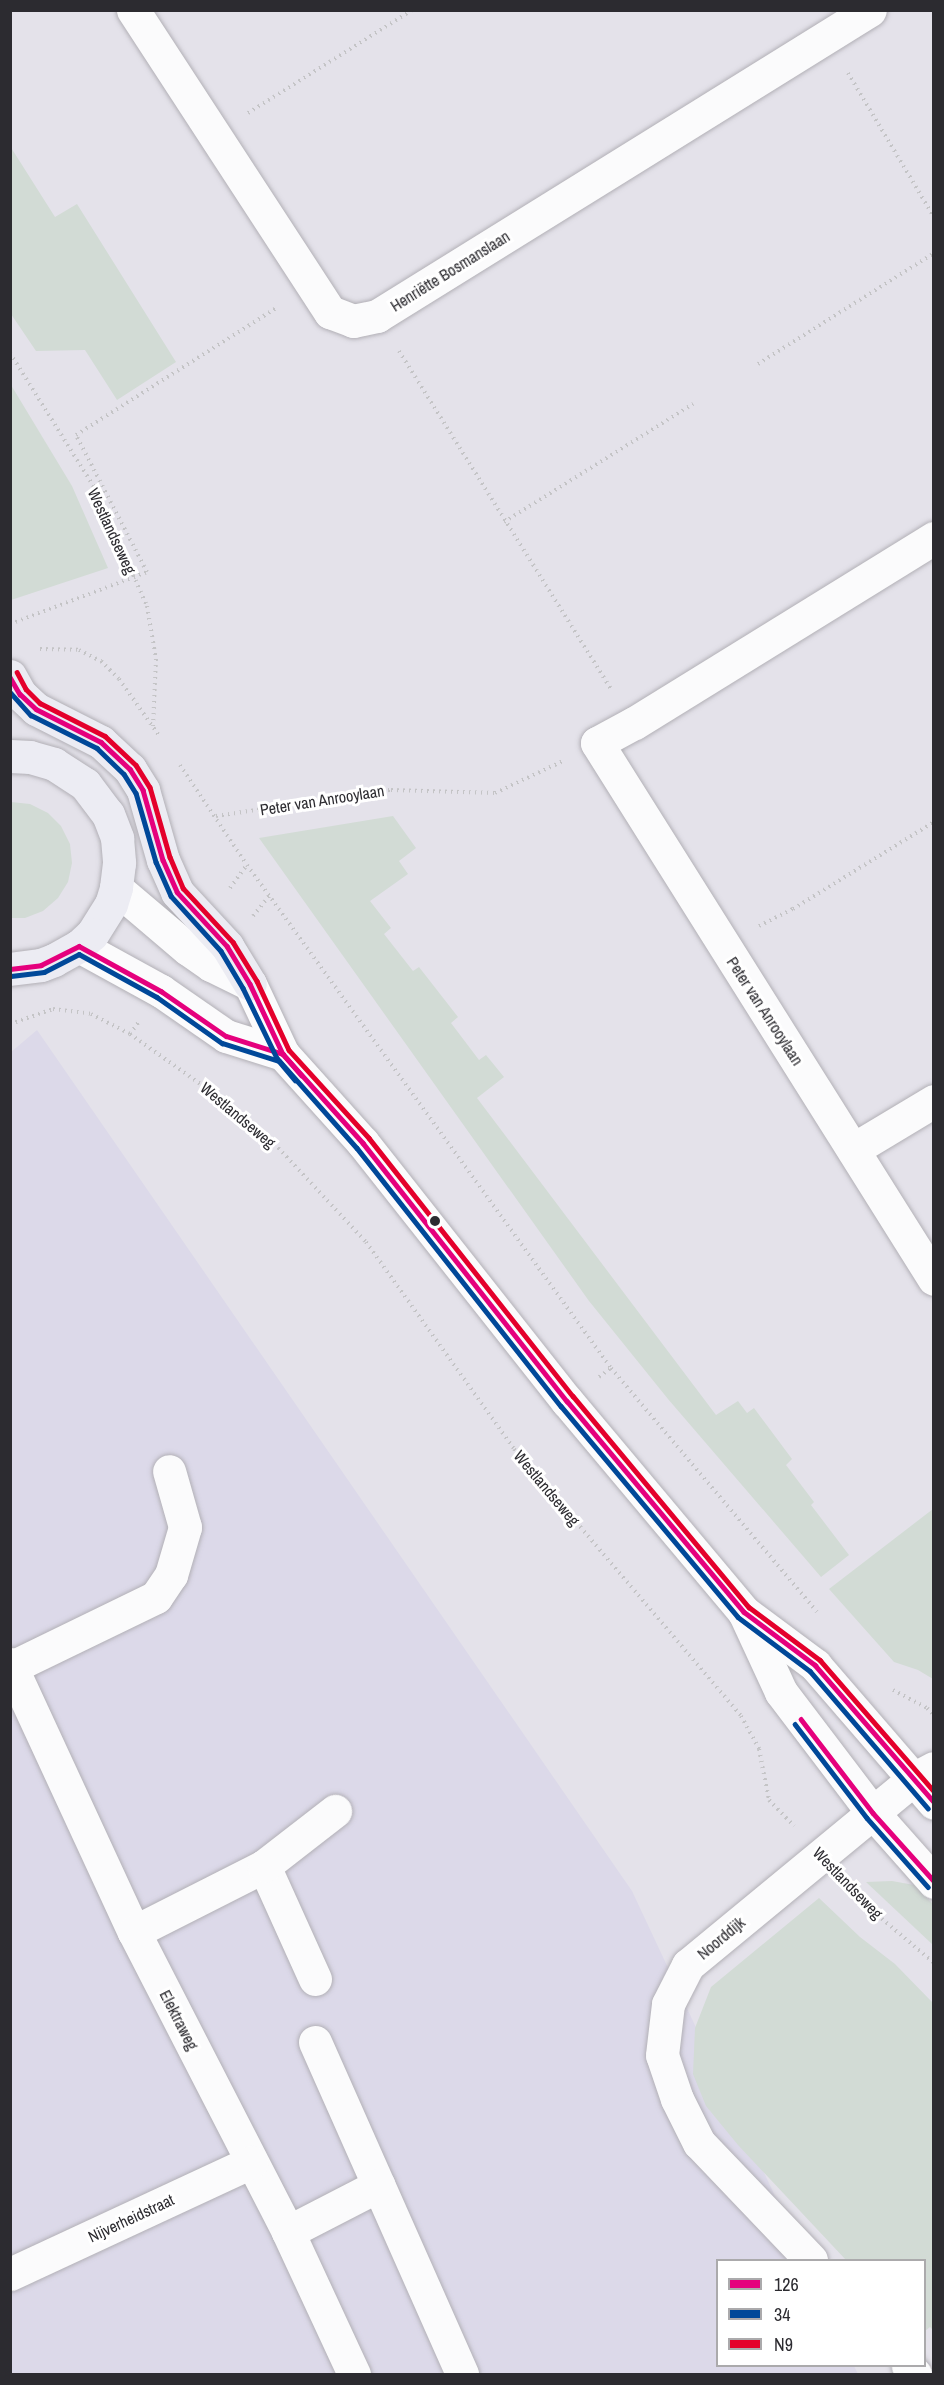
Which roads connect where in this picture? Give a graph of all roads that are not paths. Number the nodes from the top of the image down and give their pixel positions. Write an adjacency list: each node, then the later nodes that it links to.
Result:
1 (133, 10): 2 (street, Henriëtte Bosmanslaan)
2 (870, 10)
3 (933, 538): 12 (street, Peter van Anrooylaan)
4 (10, 676): 9 (main road)
5 (10, 756): 6 (main road)
6 (116, 888): 7 (main road); 9 (street)
7 (79, 946): 8 (main road); 10 (street)
8 (10, 969)
9 (250, 984): 10 (street)
10 (283, 1054): 15 (street)
11 (933, 1101): 12 (street)
12 (854, 1149): 13 (street, Peter van Anrooylaan)
13 (933, 1279)
14 (169, 1471): 16 (street)
15 (744, 1612): 17 (street); 19 (street)
16 (11, 1666): 22 (street, Elektraweg)
17 (927, 1783): 19 (street, Noorddijk)
18 (335, 1812): 20 (street)
19 (873, 1813): 21 (street); 28 (street, Noorddijk)
20 (264, 1866): 22 (street); 23 (street)
21 (933, 1882)
22 (134, 1932): 25 (street, Elektraweg)
23 (315, 1979)
24 (315, 2042): 26 (street)
25 (251, 2162): 27 (street, Elektraweg); 29 (street, Nijverheidstraat)
26 (378, 2185): 27 (street); 31 (street)
27 (288, 2232): 30 (street, Elektraweg)
28 (810, 2259)
29 (10, 2274)
30 (354, 2374)
31 (462, 2374)

